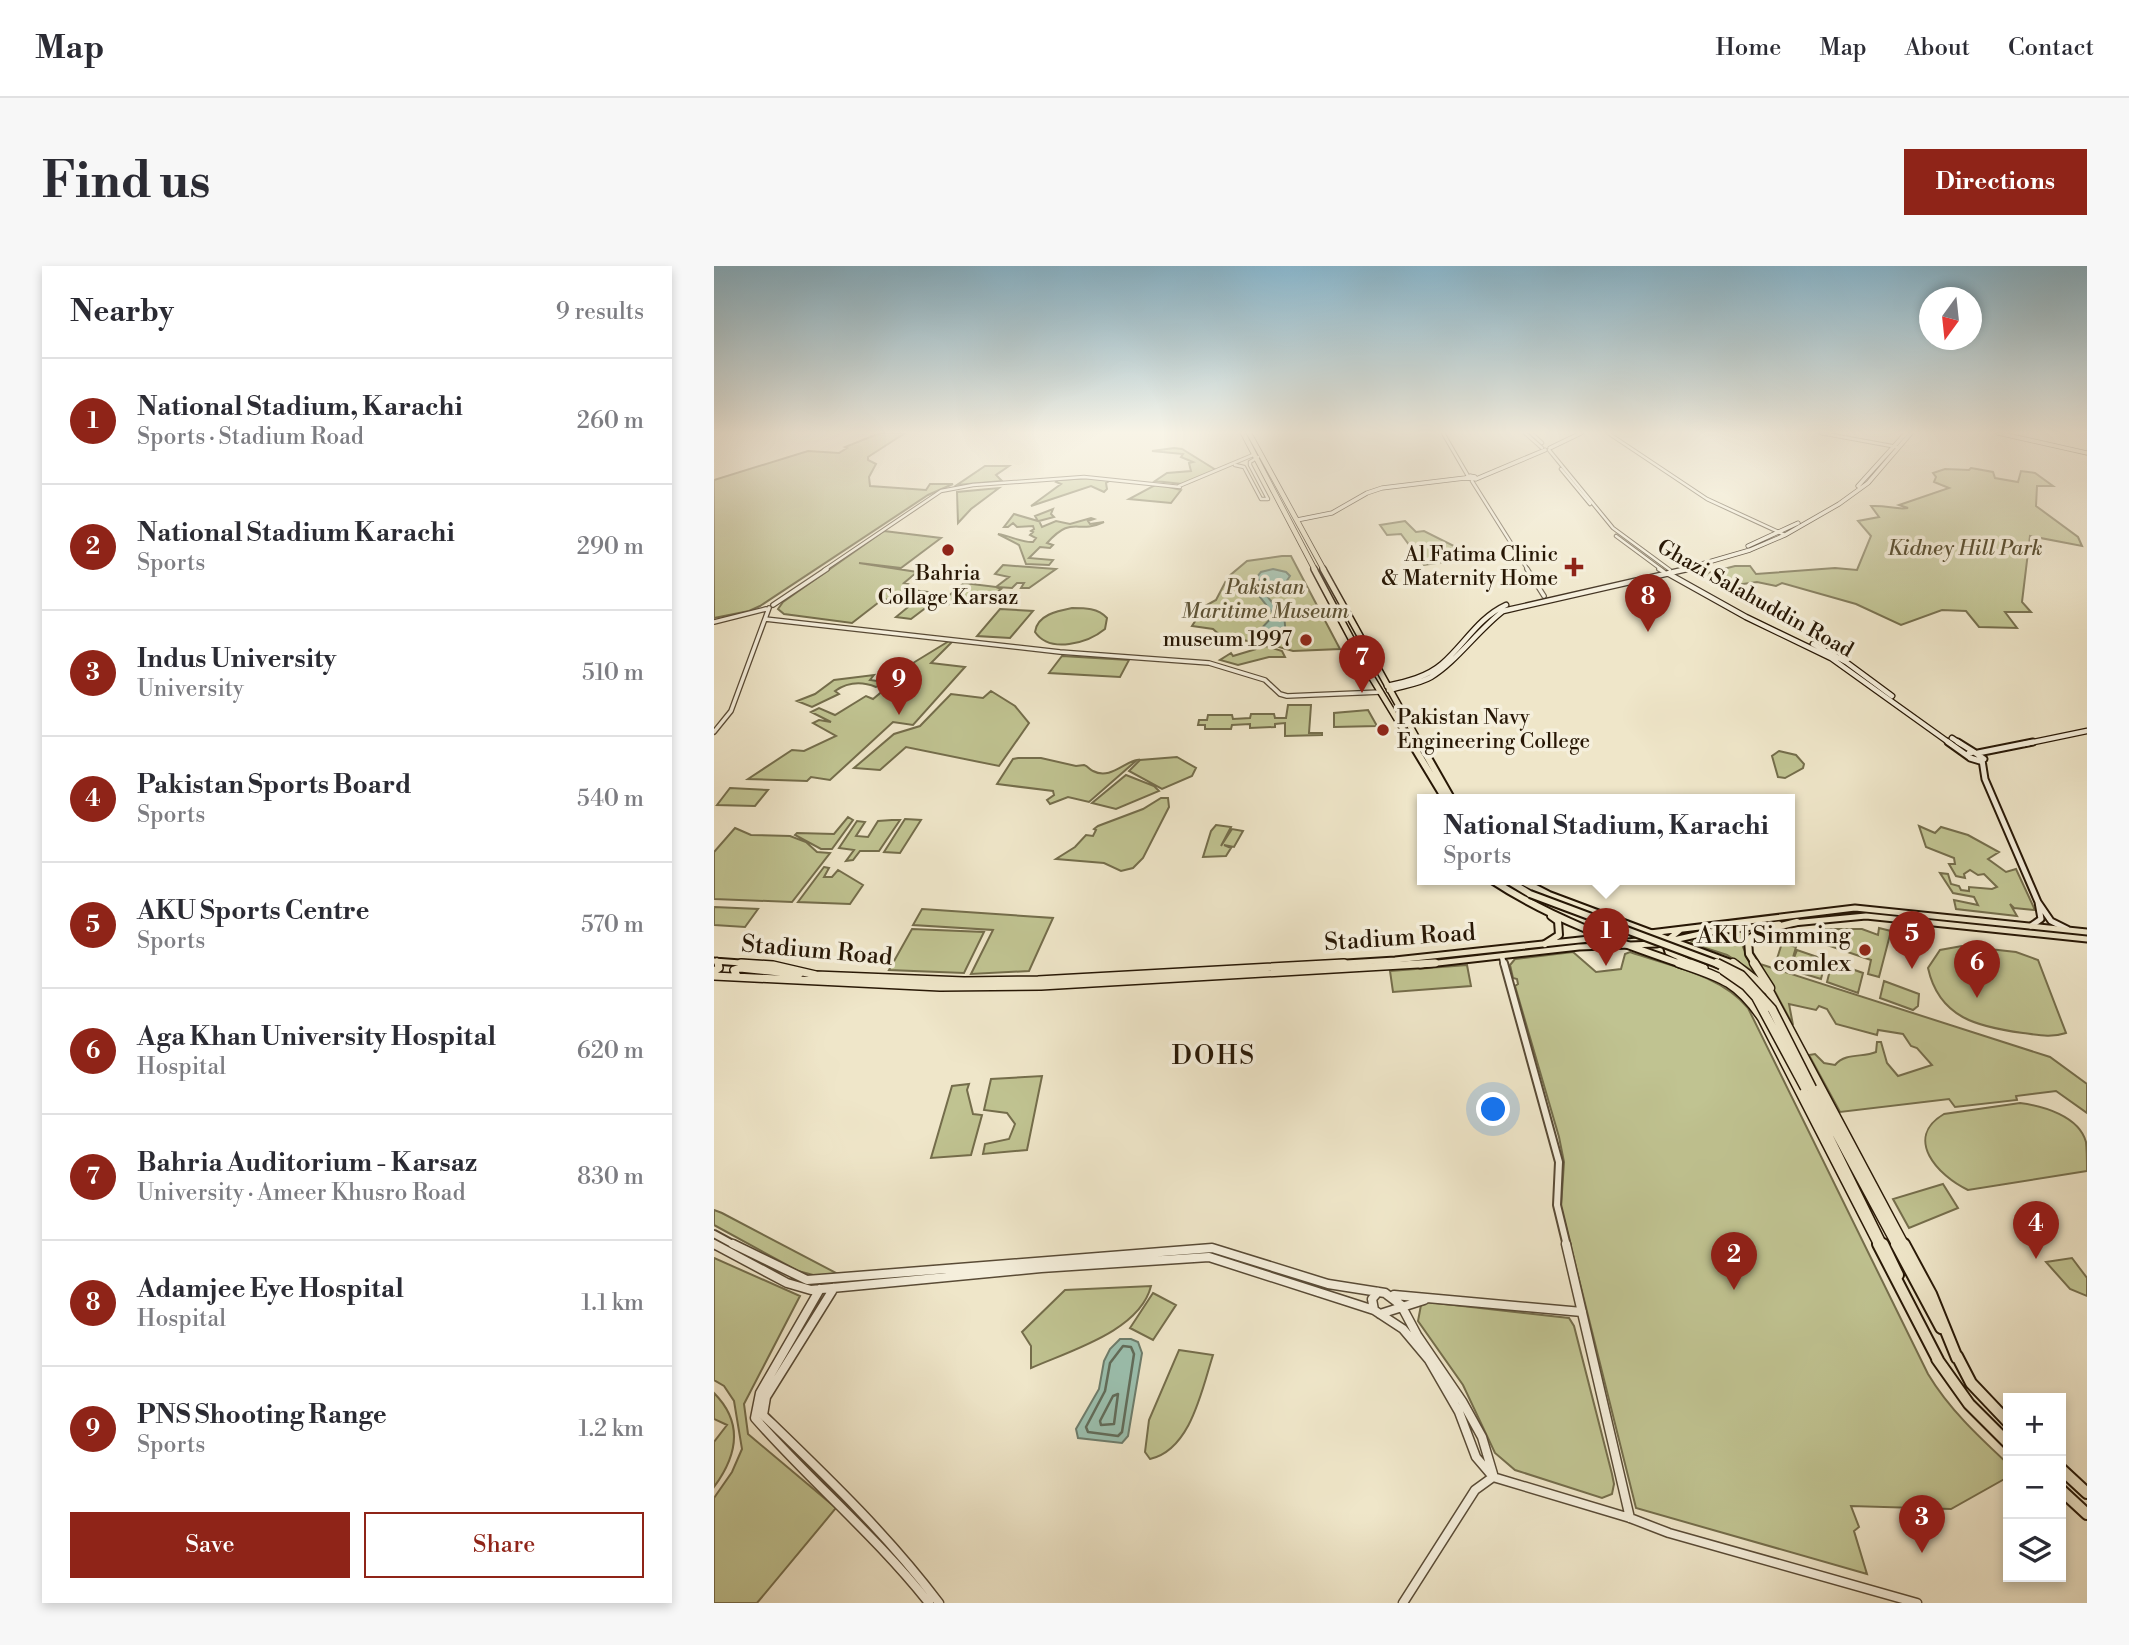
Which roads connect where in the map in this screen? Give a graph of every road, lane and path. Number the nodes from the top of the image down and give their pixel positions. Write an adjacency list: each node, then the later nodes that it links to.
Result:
1 (931, 495): 14 (street)
2 (934, 495): 14 (street)
3 (1277, 495): 17 (highway)
4 (1283, 495): 10 (highway)
5 (1363, 495): 10 (main road)
6 (1484, 495): 13 (street)
7 (1582, 495): 12 (street, Ghazi Salahuddin Road)
8 (1705, 495): 11 (street)
9 (1845, 495): 11 (main road)
10 (1297, 520): 17 (highway)
11 (1784, 533): 12 (main road)
12 (1669, 572): 13 (main road); 21 (main road, Ghazi Salahuddin Road)
13 (1545, 598): 17 (main road)
14 (768, 607): 15 (street); 16 (street); 16 (street)
15 (765, 619): 17 (street); 19 (street)
16 (714, 621)
17 (1385, 689): 24 (highway); 25 (highway)
18 (2087, 731): 20 (main road)
19 (714, 732)
20 (2000, 750): 21 (main road); 22 (main road)
21 (1973, 755): 22 (main road); 23 (main road, Ghazi Salahuddin Road)
22 (1983, 759): 23 (main road, Ghazi Salahuddin Road)
23 (1984, 775): 31 (main road, Ghazi Salahuddin Road)
24 (1443, 794)
25 (1448, 794)
26 (1502, 885): 30 (highway)
27 (1507, 885): 30 (highway)
28 (1513, 885): 30 (highway)
29 (1530, 885): 32 (highway)
30 (1528, 898): 39 (highway); 42 (highway); 52 (highway, bridge)
31 (2038, 902): 34 (main road); 36 (main road, Ghazi Salahuddin Road)
32 (1604, 914): 37 (highway); 39 (main road)
33 (1797, 922): 40 (main road, Stadium Road); 41 (main road, Stadium Road); 51 (highway)
34 (2031, 926): 35 (main road, Stadium Road); 36 (main road, Stadium Road)
35 (1684, 928): 37 (main road, Stadium Road); 40 (main road)
36 (2070, 930): 38 (main road, Stadium Road)
37 (1654, 932): 39 (main road, Stadium Road); 40 (highway)
38 (2087, 932)
39 (1613, 938): 42 (main road, Stadium Road); 43 (main road); 44 (highway)
40 (1670, 939): 44 (main road, Stadium Road); 49 (main road); 51 (highway)
41 (2087, 939)
42 (1545, 944): 48 (main road, Stadium Road)
43 (1600, 946): 44 (main road, Stadium Road); 45 (main road, Stadium Road)
44 (1630, 946): 49 (highway)
45 (1502, 957): 50 (main road, Stadium Road); 65 (street)
46 (716, 961): 47 (main road); 48 (main road, Stadium Road)
47 (714, 974): 50 (main road, Stadium Road)
48 (816, 975): 50 (main road)
49 (1717, 976): 68 (highway)
50 (739, 977)
51 (1776, 1002): 67 (highway)
52 (1808, 1088): 67 (highway); 68 (highway)
53 (714, 1234): 56 (street)
54 (714, 1244): 58 (street)
55 (838, 1279): 56 (street); 57 (street); 59 (street)
56 (824, 1280): 58 (street)
57 (834, 1288): 58 (street); 64 (street); 78 (street)
58 (820, 1289): 77 (street)
59 (1378, 1292): 60 (street); 64 (street)
60 (1394, 1296): 61 (street); 63 (street)
61 (1428, 1298): 62 (street); 65 (street)
62 (1416, 1303): 63 (street); 66 (street)
63 (1403, 1307): 64 (street); 66 (street)
64 (1377, 1312): 72 (street)
65 (1582, 1312): 76 (street)
66 (1409, 1321): 72 (street)
67 (1957, 1358): 69 (highway)
68 (1938, 1360): 70 (highway)
69 (2003, 1417)
70 (2003, 1438)
71 (2066, 1474): 73 (highway)
72 (1493, 1477): 76 (street); 79 (street)
73 (2087, 1493)
74 (2066, 1495): 75 (highway)
75 (2087, 1514)
76 (1630, 1518): 80 (street)
77 (929, 1603)
78 (939, 1603)
79 (1403, 1603)
80 (1917, 1603)

